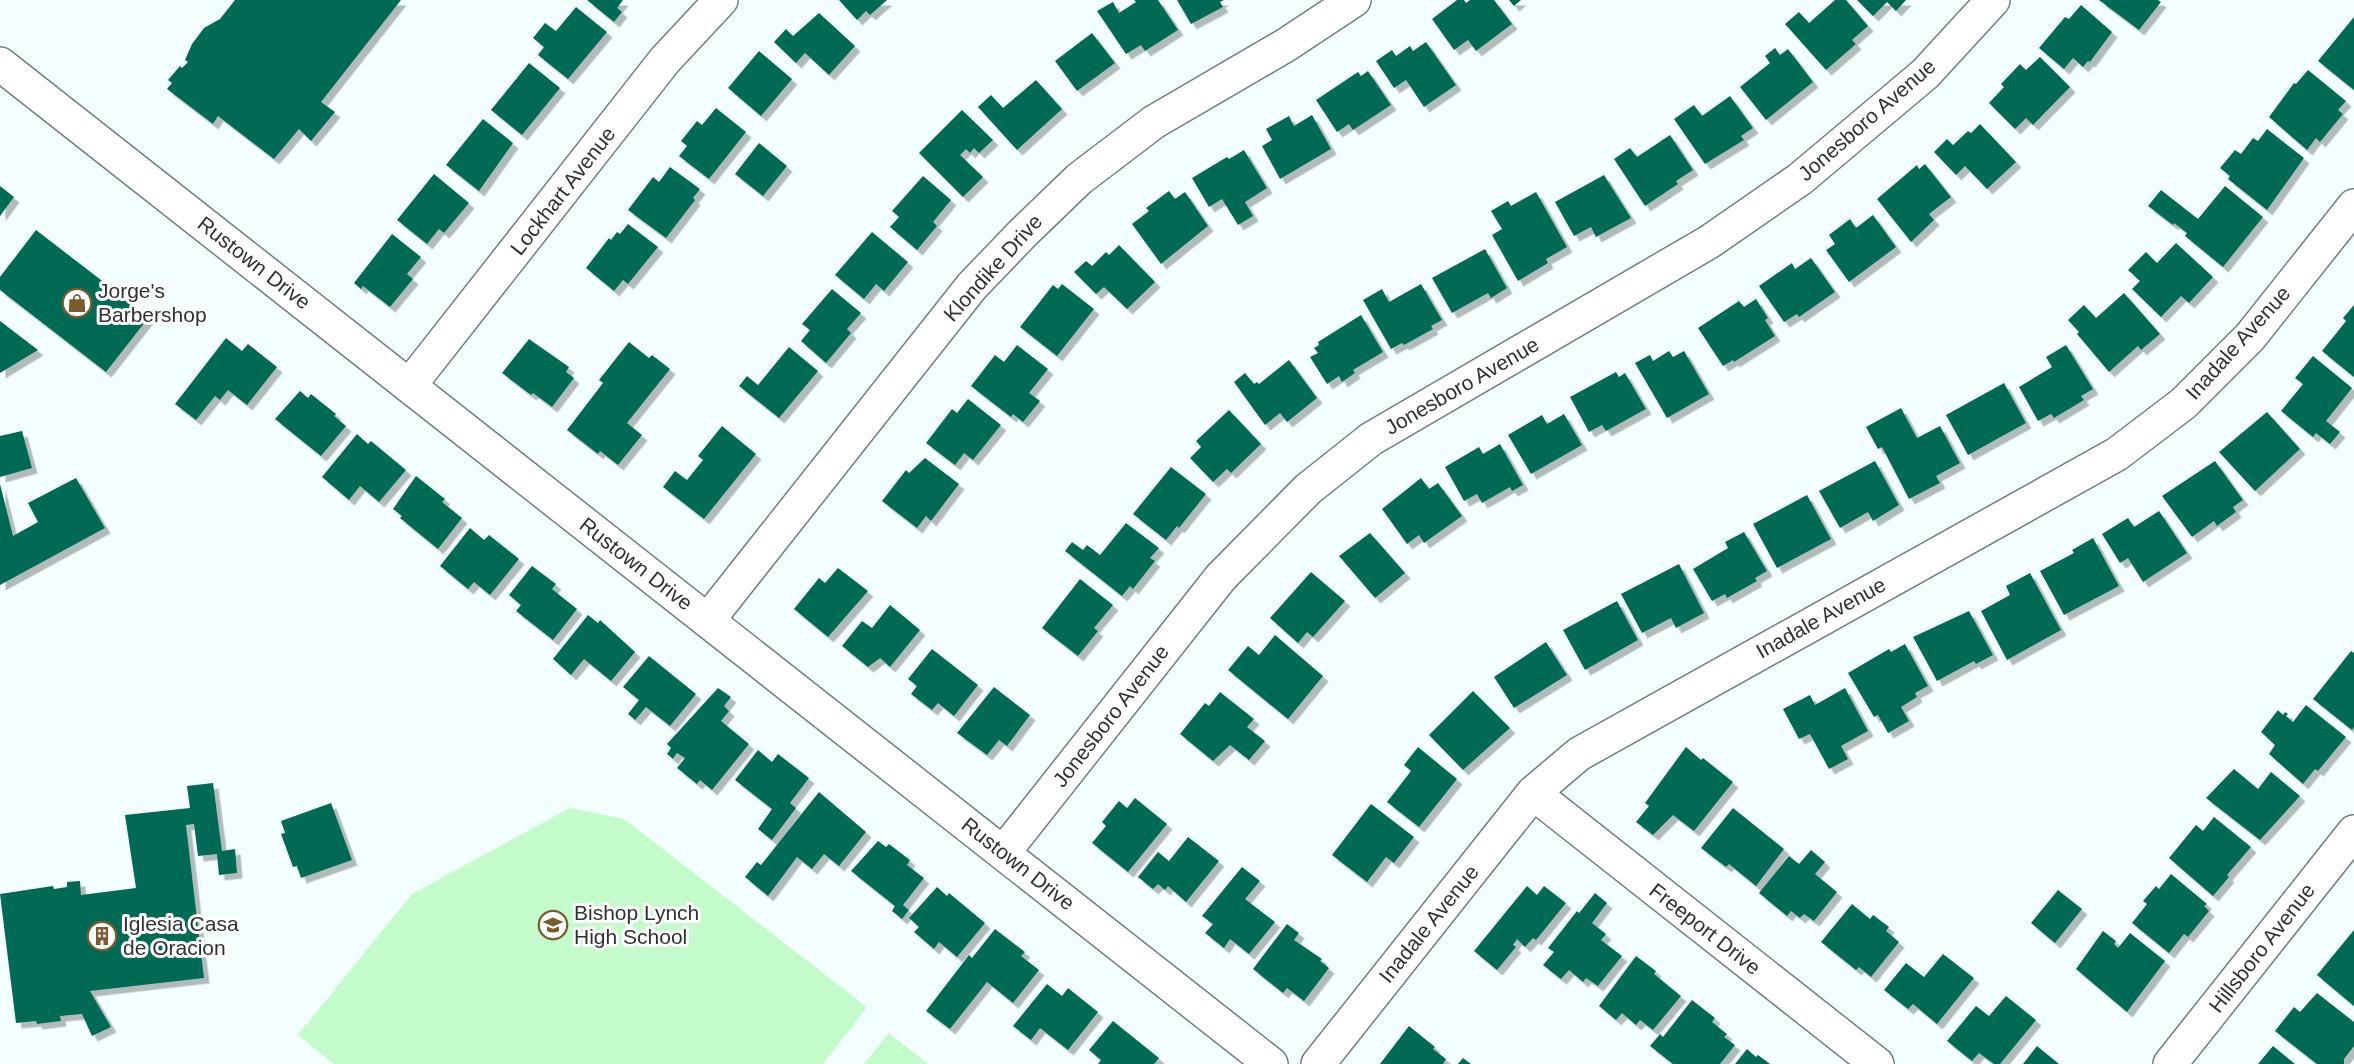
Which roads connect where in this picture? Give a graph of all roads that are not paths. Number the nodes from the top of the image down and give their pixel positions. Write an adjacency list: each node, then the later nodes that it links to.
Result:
1 (721, 0): 6 (street, Lockhart Avenue)
2 (1354, 0): 7 (street, Klondike Drive)
3 (1993, 0): 10 (street, Jonesboro Avenue)
4 (0, 64): 6 (street, Rustown Drive)
5 (2354, 206): 8 (street, Inadale Avenue)
6 (409, 386): 7 (street, Rustown Drive)
7 (708, 620): 10 (street, Rustown Drive)
8 (1533, 793): 12 (street, Inadale Avenue); 13 (street, Freeport Drive)
9 (2354, 832): 14 (street, Hillsboro Avenue)
10 (1004, 853): 11 (street, Rustown Drive)
11 (1271, 1064)
12 (1318, 1064)
13 (1877, 1064)
14 (2170, 1064)

